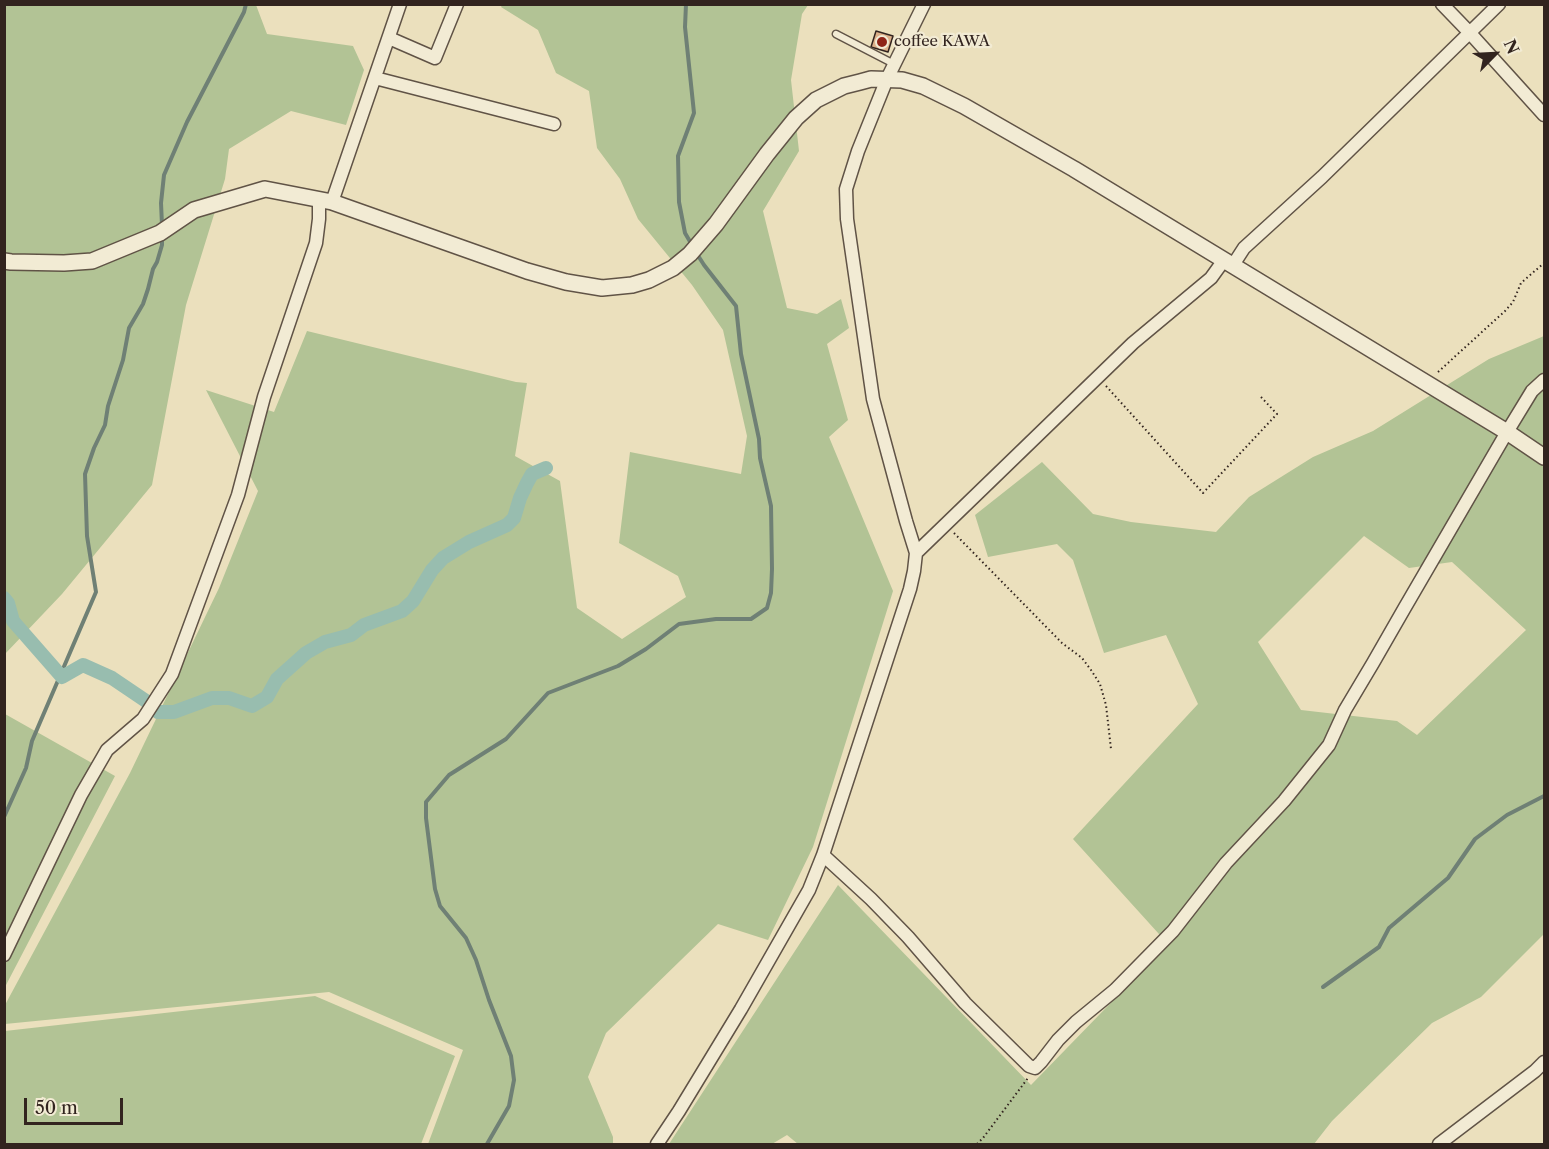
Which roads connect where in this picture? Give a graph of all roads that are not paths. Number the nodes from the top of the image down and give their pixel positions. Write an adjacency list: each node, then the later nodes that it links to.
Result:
1 (400, 4): 8 (street)
2 (457, 4): 8 (street)
3 (924, 4): 9 (street)
4 (1442, 4): 6 (street)
5 (1499, 4): 6 (street)
6 (1469, 32): 12 (street); 16 (street)
7 (836, 34): 9 (lane)
8 (389, 38): 10 (street)
9 (895, 65): 11 (street)
10 (375, 78): 13 (street); 14 (street)
11 (887, 79): 14 (street); 16 (street); 20 (street)
12 (1545, 115)
13 (554, 124)
14 (325, 200): 15 (street); 22 (street)
15 (4, 261)
16 (1229, 263): 18 (street); 20 (street)
17 (1545, 380): 18 (street)
18 (1507, 432): 19 (street); 21 (street)
19 (1545, 457)
20 (916, 553): 21 (street)
21 (823, 855): 24 (street)
22 (4, 955)
23 (1545, 1062): 25 (street)
24 (657, 1144)
25 (1439, 1144)

